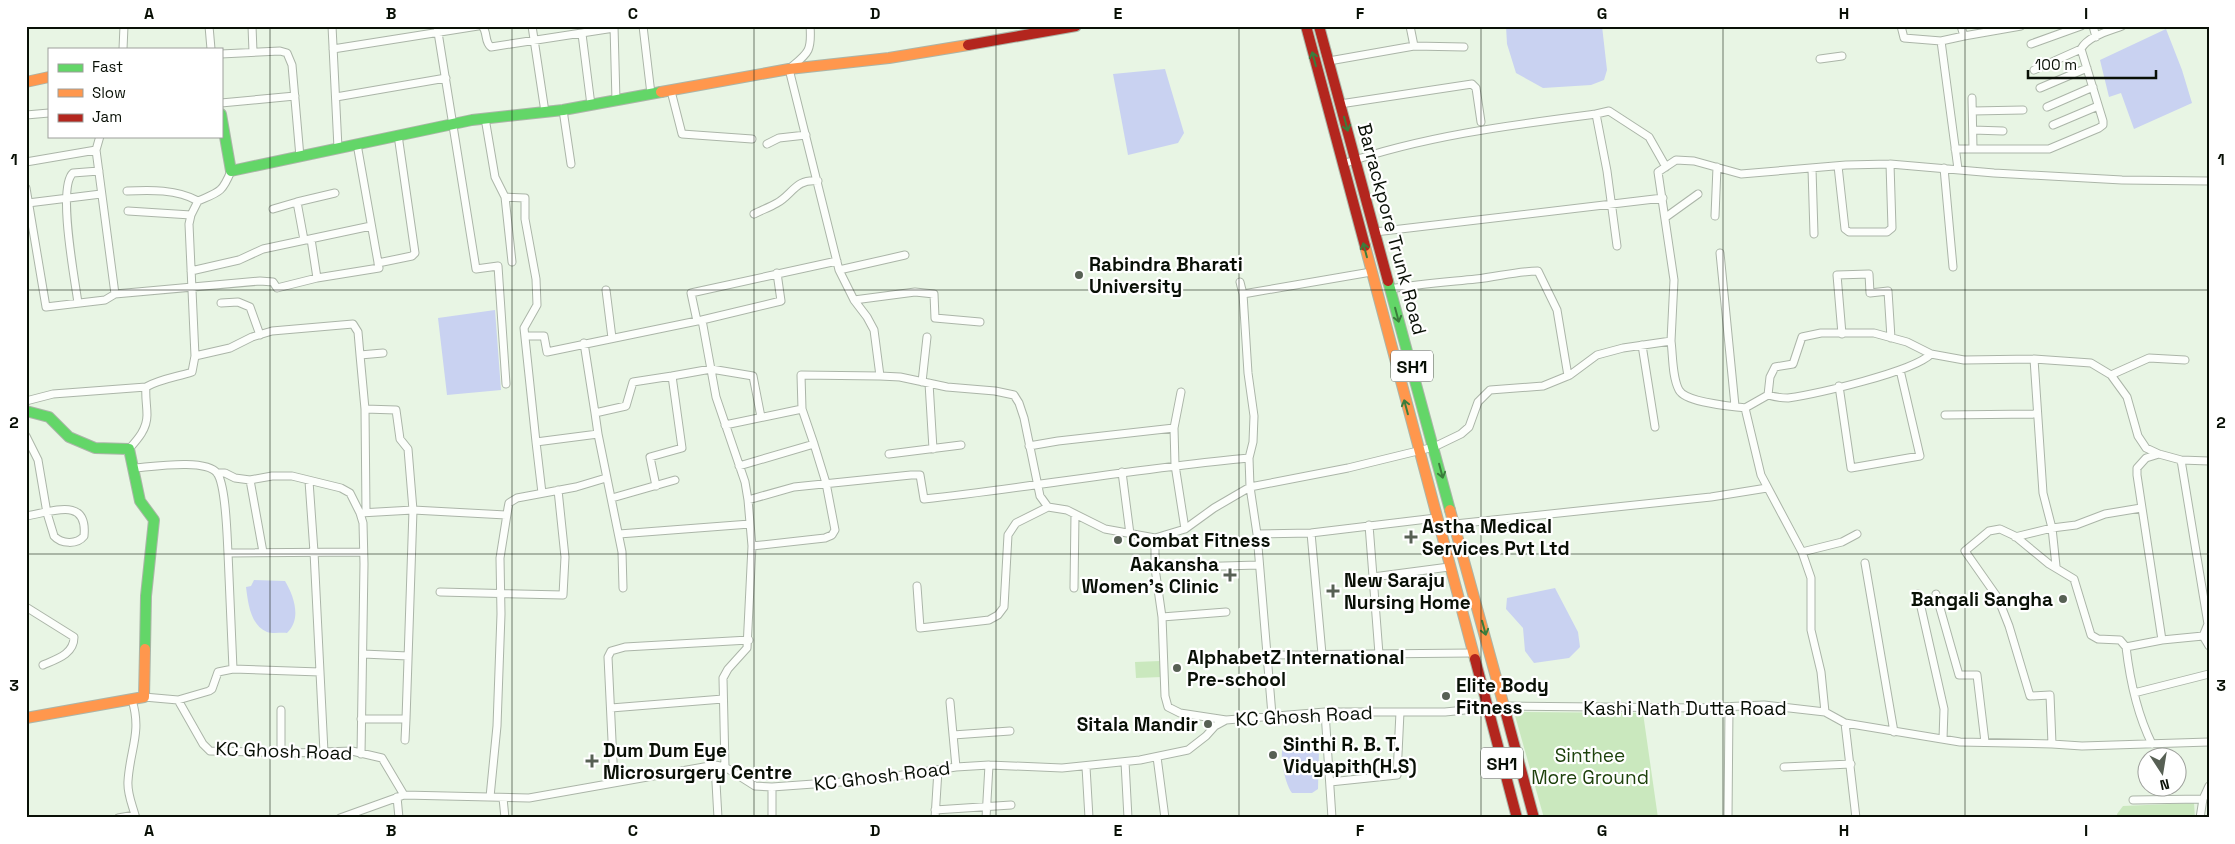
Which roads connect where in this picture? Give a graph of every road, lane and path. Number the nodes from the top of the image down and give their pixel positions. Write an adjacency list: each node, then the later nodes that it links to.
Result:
1 (124, 26): 29 (street)
2 (209, 26): 30 (street)
3 (252, 26): 33 (street)
4 (332, 26): 31 (street)
5 (480, 26): 20 (street); 25 (street)
6 (532, 26): 25 (street)
7 (643, 26): 47 (street)
8 (810, 26): 39 (street)
9 (1076, 26): 39 (main road)
10 (1306, 26): 85 (main road, Barrackpore Trunk Road / SH1, one-way to 10)
11 (1319, 26): 36 (main road, Barrackpore Trunk Road / SH1)
12 (1410, 26): 27 (street)
13 (1901, 26): 24 (street)
14 (1962, 26): 22 (street)
15 (2021, 26): 22 (street)
16 (2081, 26): 26 (street)
17 (2093, 26): 23 (street)
18 (2122, 26): 23 (street)
19 (614, 27): 21 (street); 51 (street)
20 (438, 29): 31 (street); 42 (street)
21 (582, 34): 25 (street); 54 (street)
22 (1964, 36): 24 (street)
23 (2096, 37): 32 (street)
24 (1941, 41): 78 (street)
25 (534, 42): 60 (street)
26 (2031, 44)
27 (1414, 46): 28 (street); 36 (street)
28 (1464, 47)
29 (123, 48)
30 (211, 48)
31 (333, 49): 49 (street)
32 (2082, 49): 38 (street); 40 (street)
33 (253, 52): 34 (street); 48 (street)
34 (222, 54)
35 (1842, 56): 37 (street)
36 (1328, 60): 53 (main road, Barrackpore Trunk Road / SH1)
37 (1820, 60)
38 (2087, 68): 44 (street); 45 (street)
39 (789, 69): 46 (main road); 72 (street)
40 (2034, 70)
41 (48, 77): 43 (main road)
42 (446, 78): 49 (street); 67 (street)
43 (26, 82)
44 (2093, 87): 55 (street); 56 (street)
45 (2040, 88)
46 (671, 91): 47 (main road); 74 (street)
47 (651, 94): 51 (main road)
48 (295, 96): 52 (street); 81 (street)
49 (336, 97): 77 (street)
50 (1972, 98): 58 (street)
51 (616, 101): 54 (main road)
52 (222, 103)
53 (1340, 104): 66 (street); 82 (main road, Barrackpore Trunk Road / SH1, one-way to 82)
54 (590, 105): 57 (main road)
55 (2098, 106): 68 (street); 79 (street)
56 (2047, 107)
57 (563, 110): 60 (main road); 84 (street)
58 (1973, 110): 59 (street); 69 (street)
59 (2023, 110)
60 (545, 112): 64 (main road)
61 (48, 113): 63 (street)
62 (1596, 114): 82 (street); 88 (street); 108 (street)
63 (26, 115)
64 (485, 118): 67 (main road); 102 (street)
65 (222, 120): 94 (main road)
66 (1482, 122)
67 (453, 124): 71 (main road); 164 (street)
68 (2053, 126)
69 (1973, 130): 70 (street); 79 (street)
70 (2003, 131)
71 (398, 135): 75 (main road); 123 (street)
72 (806, 135): 76 (street); 95 (street)
73 (99, 138): 80 (street)
74 (752, 139)
75 (357, 144): 77 (main road); 115 (street)
76 (768, 144)
77 (338, 148): 81 (main road)
78 (1956, 149): 79 (street); 92 (street)
79 (1973, 149)
80 (96, 150): 83 (street); 93 (street)
81 (300, 157): 94 (main road)
82 (1355, 159): 85 (street); 116 (main road, Barrackpore Trunk Road / SH1)
83 (26, 162)
84 (571, 164)
85 (1342, 164): 128 (main road, Barrackpore Trunk Road / SH1, one-way to 85)
86 (1890, 164): 87 (street); 87 (street); 90 (street)
87 (1838, 166): 91 (street)
88 (1666, 167): 89 (street); 104 (street)
89 (1717, 167): 91 (street); 113 (street)
90 (1944, 168): 92 (street); 125 (street)
91 (1812, 169): 117 (street)
92 (1958, 169): 96 (street)
93 (98, 171): 100 (street); 103 (street)
94 (231, 171): 105 (street)
95 (818, 181): 111 (street); 122 (street)
96 (2209, 181)
97 (26, 188): 107 (street)
98 (127, 191): 105 (street)
99 (335, 193): 106 (street)
100 (101, 194): 103 (street); 135 (street)
101 (1698, 194): 114 (street)
102 (505, 197): 124 (street); 144 (street)
103 (66, 198): 107 (street); 138 (street)
104 (1663, 198): 108 (street); 114 (street)
105 (198, 201): 112 (street)
106 (297, 202): 109 (street); 118 (street)
107 (28, 203): 138 (street)
108 (1612, 206): 116 (street); 119 (street)
109 (273, 209)
110 (128, 211): 112 (street)
111 (754, 214)
112 (191, 215): 126 (street)
113 (1715, 216)
114 (1666, 218): 148 (street)
115 (371, 226): 118 (street); 123 (street)
116 (1375, 232): 133 (main road, Barrackpore Trunk Road / SH1)
117 (1814, 234)
118 (308, 240): 126 (street); 130 (street)
119 (1617, 246)
120 (1720, 253): 170 (street)
121 (906, 255): 127 (street)
122 (837, 261): 127 (street); 129 (street)
123 (378, 262): 130 (street)
124 (512, 262)
125 (1953, 267)
126 (191, 270): 132 (street)
127 (839, 270): 137 (street)
128 (1371, 272): 136 (street); 191 (main road, Barrackpore Trunk Road / SH1, one-way to 128)
129 (777, 273): 140 (street); 140 (street)
130 (317, 278): 132 (street)
131 (1240, 282): 136 (street)
132 (192, 287): 135 (street); 154 (street)
133 (1390, 288): 162 (street); 188 (main road, Barrackpore Trunk Road / SH1, one-way to 188)
134 (606, 290): 146 (street)
135 (115, 294): 138 (street)
136 (1243, 294): 194 (street)
137 (854, 300): 141 (street); 161 (street)
138 (78, 303)
139 (221, 303): 143 (street)
140 (700, 321): 146 (street); 157 (street)
141 (980, 322)
142 (1842, 334): 147 (street); 147 (street); 168 (street)
143 (260, 335): 153 (street); 154 (street)
144 (525, 336): 149 (street); 184 (street)
145 (927, 337): 163 (street)
146 (612, 338): 149 (street)
147 (1891, 338): 152 (street)
148 (1671, 341): 150 (street); 170 (street)
149 (584, 343): 175 (street)
150 (1642, 345): 162 (street); 180 (street)
151 (383, 353): 153 (street)
152 (1931, 354): 155 (street); 158 (street)
153 (360, 355): 172 (street)
154 (195, 356): 166 (street)
155 (2034, 359): 159 (street); 176 (street)
156 (2186, 360): 159 (street)
157 (711, 369): 160 (street); 178 (street); 179 (street)
158 (1900, 370): 165 (street); 165 (street)
159 (2111, 375): 193 (street)
160 (672, 376): 175 (street); 208 (street)
161 (880, 376): 163 (street); 173 (street)
162 (1568, 376): 188 (street)
163 (925, 383): 187 (street); 190 (street)
164 (506, 384)
165 (1839, 386): 168 (street)
166 (146, 387): 169 (street); 189 (street)
167 (1181, 392): 181 (street)
168 (1768, 395): 171 (street)
169 (26, 402)
170 (1735, 406): 171 (street)
171 (1745, 408): 210 (street)
172 (365, 409): 217 (street); 218 (street)
173 (802, 409): 178 (street); 185 (street)
174 (26, 411): 189 (main road)
175 (595, 413): 182 (street)
176 (2037, 414): 177 (street); 227 (street)
177 (1945, 415)
178 (761, 417): 179 (street)
179 (725, 425): 198 (street)
180 (1655, 427)
181 (1174, 428): 187 (street); 197 (street)
182 (598, 434): 184 (street); 202 (street)
183 (26, 436): 219 (street)
184 (536, 442): 212 (street)
185 (814, 444): 198 (street); 206 (street)
186 (961, 445): 190 (street)
187 (1030, 446): 207 (street)
188 (1434, 447): 191 (street); 225 (main road, Barrackpore Trunk Road / SH1, one-way to 225)
189 (129, 449): 199 (main road)
190 (933, 449): 192 (street)
191 (1418, 452): 209 (street); 223 (main road, Barrackpore Trunk Road / SH1)
192 (889, 454)
193 (2159, 454): 195 (street); 216 (street)
194 (1249, 458): 197 (street); 209 (street)
195 (2181, 460): 196 (street); 258 (street)
196 (2209, 461)
197 (1175, 465): 200 (street); 228 (street)
198 (739, 466): 214 (street)
199 (133, 468): 201 (street); 275 (main road)
200 (1122, 472): 207 (street); 231 (street)
201 (217, 473): 203 (street); 241 (street)
202 (606, 478): 211 (street); 213 (street)
203 (250, 480): 205 (street); 237 (street)
204 (675, 480): 208 (street)
205 (309, 481): 218 (street); 238 (street)
206 (826, 483): 207 (street); 214 (street); 236 (street)
207 (1037, 484): 215 (street)
208 (656, 486): 213 (street)
209 (1250, 487): 228 (street); 232 (street)
210 (1767, 488): 225 (street); 240 (street)
211 (558, 490): 212 (street); 252 (street)
212 (542, 493): 221 (street)
213 (612, 498): 230 (street)
214 (748, 500): 224 (street)
215 (1048, 507): 220 (street); 248 (street)
216 (2141, 508): 227 (street); 261 (street)
217 (413, 510): 218 (street); 221 (street); 269 (street)
218 (363, 512): 239 (street)
219 (47, 513): 219 (street); 222 (street)
220 (1075, 514): 231 (street); 250 (street)
221 (506, 515): 252 (street)
222 (26, 516)
223 (1436, 518): 226 (street); 245 (main road, Barrackpore Trunk Road / SH1)
224 (750, 524): 230 (street); 236 (street)
225 (1455, 524): 280 (main road, Barrackpore Trunk Road / SH1, one-way to 280)
226 (1369, 525): 229 (street); 247 (street)
227 (2052, 528): 234 (street); 244 (street)
228 (1185, 529): 235 (street)
229 (1311, 533): 232 (street); 266 (street)
230 (619, 534): 249 (street)
231 (1130, 534): 235 (street)
232 (1257, 534): 243 (street)
233 (1857, 534): 240 (street)
234 (2015, 537): 244 (street); 301 (street)
235 (1155, 538): 246 (street)
236 (752, 546): 260 (street)
237 (263, 552): 238 (street); 241 (street)
238 (314, 552): 239 (street); 272 (street)
239 (362, 552): 265 (street)
240 (1802, 552): 287 (street)
241 (228, 553): 271 (street)
242 (1864, 563): 295 (street)
243 (1258, 565): 246 (street); 268 (street)
244 (2056, 566): 263 (street)
245 (1449, 567): 247 (street); 264 (main road, Barrackpore Trunk Road / SH1)
246 (1155, 568): 257 (street)
247 (1373, 577): 267 (street)
248 (917, 586)
249 (623, 588)
250 (1074, 588)
251 (440, 592): 252 (street)
252 (500, 592): 321 (street)
253 (1918, 594): 297 (street)
254 (1936, 594): 299 (street)
255 (26, 607): 270 (street)
256 (1226, 612): 257 (street)
257 (1162, 618): 292 (street)
258 (2208, 624): 259 (street)
259 (2203, 636): 261 (street); 262 (street)
260 (749, 640): 278 (street); 283 (street)
261 (2162, 640): 263 (street)
262 (2209, 646)
263 (2126, 648): 274 (street)
264 (1472, 653): 267 (street); 281 (main road, Barrackpore Trunk Road / SH1)
265 (363, 654): 269 (street); 290 (street)
266 (1322, 654): 267 (street); 268 (street)
267 (1379, 654)
268 (1268, 655): 288 (street)
269 (408, 656): 291 (street)
270 (44, 665)
271 (233, 669): 272 (street); 277 (street)
272 (320, 672): 303 (street)
273 (2209, 674): 274 (street)
274 (2134, 692): 302 (street)
275 (144, 697): 276 (main road); 277 (street)
276 (132, 700): 289 (main road); 328 (street)
277 (178, 700): 304 (street, KC Ghosh Road)
278 (723, 700): 283 (street); 311 (street)
279 (950, 702): 296 (street)
280 (1505, 706): 281 (street, Kashi Nath Dutta Road); 282 (street, Kashi Nath Dutta Road); 341 (main road, Barrackpore Trunk Road / SH1)
281 (1487, 707): 286 (street, KC Ghosh Road); 340 (main road, Barrackpore Trunk Road / SH1)
282 (1729, 707): 287 (street, Kashi Nath Dutta Road); 342 (street)
283 (611, 708): 316 (street)
284 (281, 710): 304 (street)
285 (1325, 712): 286 (street, KC Ghosh Road); 288 (street, KC Ghosh Road); 317 (street)
286 (1400, 712): 317 (street)
287 (1826, 712): 293 (street, Kashi Nath Dutta Road)
288 (1272, 715): 292 (street, KC Ghosh Road)
289 (26, 718)
290 (361, 719): 291 (street); 305 (street)
291 (406, 719): 298 (street)
292 (1226, 720): 306 (street, KC Ghosh Road)
293 (1845, 723): 295 (street, Kashi Nath Dutta Road); 308 (street)
294 (1010, 730): 296 (street)
295 (1894, 732): 297 (street, Kashi Nath Dutta Road)
296 (953, 735): 312 (street)
297 (1943, 739): 299 (street, Kashi Nath Dutta Road)
298 (405, 740)
299 (1985, 742): 301 (street, Kashi Nath Dutta Road)
300 (2209, 742): 302 (street, Kashi Nath Dutta Road)
301 (2052, 744): 302 (street, Kashi Nath Dutta Road)
302 (2152, 744)
303 (324, 752): 304 (street, KC Ghosh Road); 305 (street, KC Ghosh Road)
304 (281, 753)
305 (361, 754): 320 (street, KC Ghosh Road)
306 (1157, 757): 307 (street, KC Ghosh Road); 338 (street)
307 (1125, 762): 313 (street, KC Ghosh Road); 337 (street)
308 (1850, 764): 314 (street); 343 (street)
309 (715, 765): 311 (street, KC Ghosh Road); 316 (street, KC Ghosh Road); 333 (street)
310 (989, 765): 312 (street, KC Ghosh Road); 313 (street, KC Ghosh Road); 326 (street)
311 (725, 767): 319 (street, KC Ghosh Road)
312 (956, 767): 315 (street, KC Ghosh Road)
313 (1086, 767): 336 (street)
314 (1784, 767)
315 (938, 770): 319 (street, KC Ghosh Road); 327 (street)
316 (614, 782): 322 (street, KC Ghosh Road)
317 (1330, 782): 339 (street)
318 (2209, 786): 323 (street)
319 (772, 787): 334 (street)
320 (401, 796): 321 (street, KC Ghosh Road); 330 (street); 331 (street)
321 (490, 797): 322 (street, KC Ghosh Road)
322 (503, 798): 332 (street)
323 (2203, 799): 324 (street); 344 (street)
324 (2133, 800)
325 (1011, 805): 326 (street)
326 (987, 806): 327 (street); 335 (street)
327 (935, 814)
328 (136, 817): 329 (street)
329 (118, 818)
330 (340, 818)
331 (399, 818)
332 (505, 818)
333 (718, 818)
334 (772, 818)
335 (986, 818)
336 (1089, 818)
337 (1128, 818)
338 (1165, 818)
339 (1332, 818)
340 (1517, 818)
341 (1534, 818)
342 (1728, 818)
343 (1856, 818)
344 (2200, 818)

